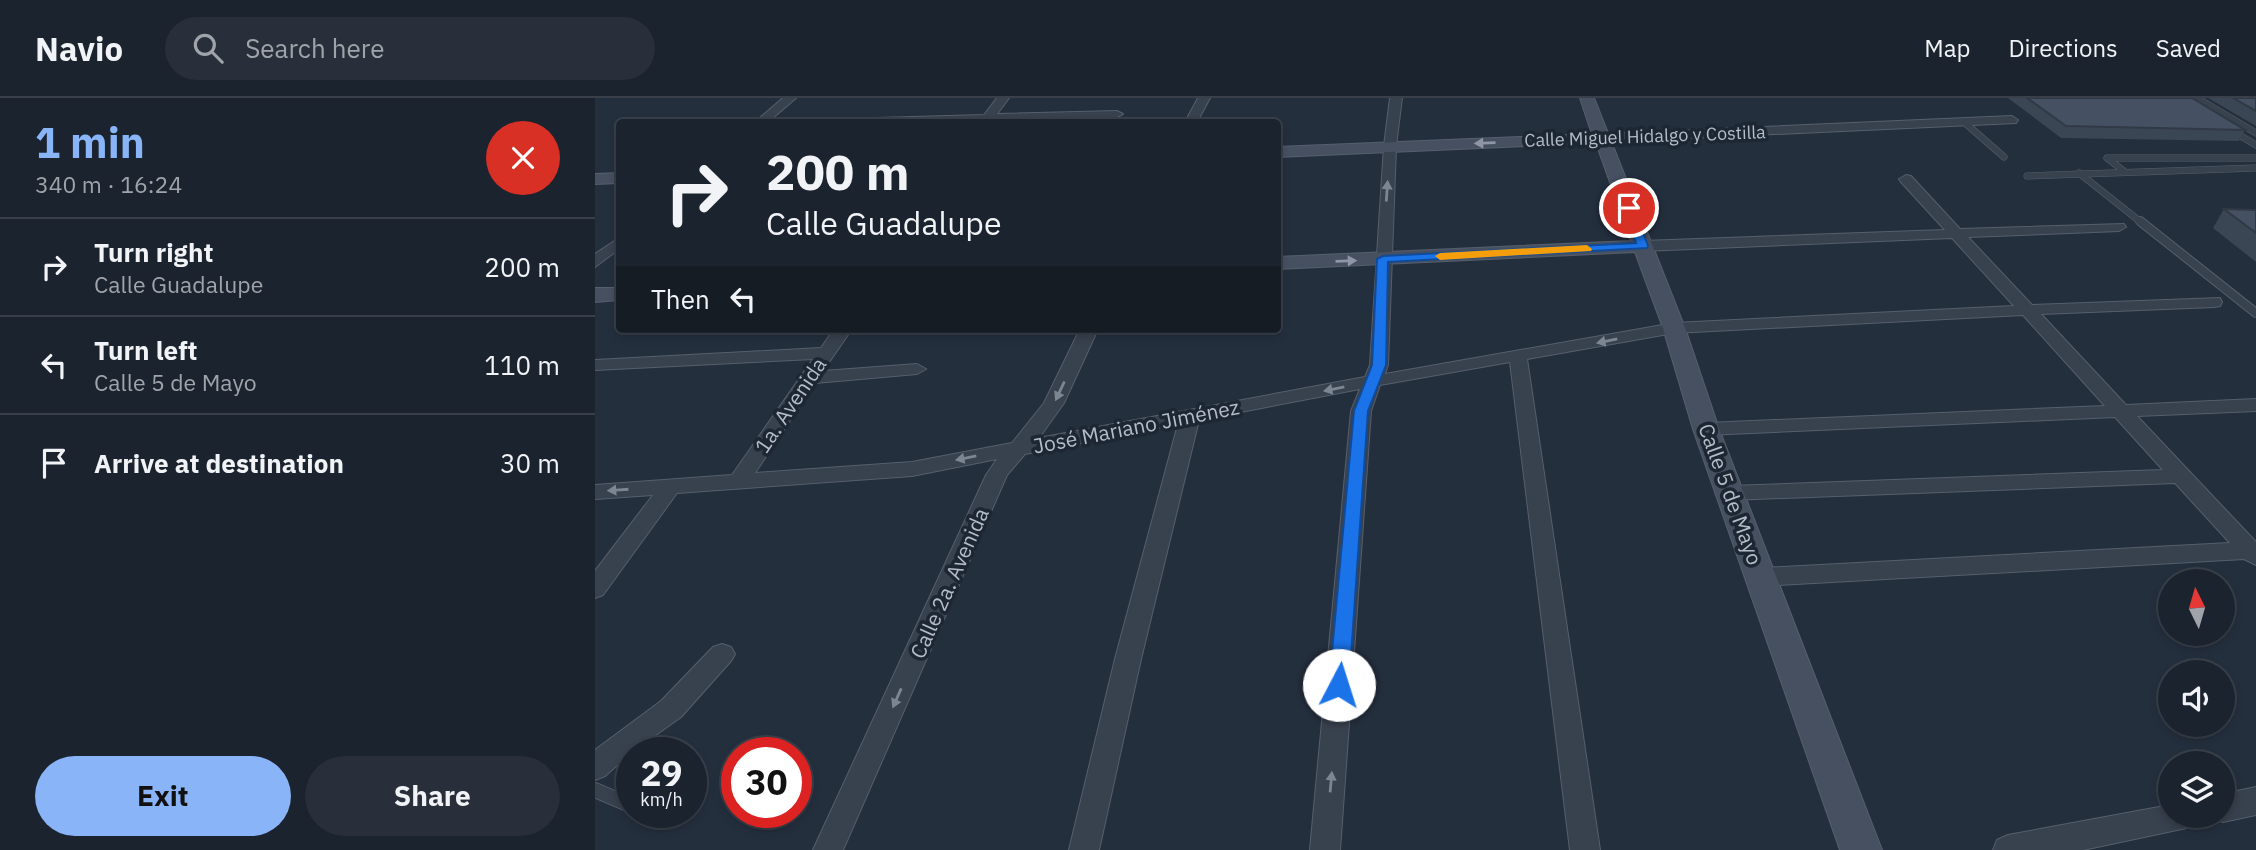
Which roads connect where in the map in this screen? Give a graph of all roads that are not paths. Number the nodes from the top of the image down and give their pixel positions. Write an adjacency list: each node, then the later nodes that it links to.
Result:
1 (790, 98): 8 (street)
2 (1003, 98): 9 (street)
3 (1204, 98): 11 (street)
4 (1396, 98): 18 (street)
5 (1587, 98): 16 (street, Calle 5 de Mayo)
6 (2197, 98): 15 (lane)
7 (1117, 114): 10 (street)
8 (765, 119)
9 (987, 119)
10 (1023, 119)
11 (1193, 119)
12 (2012, 120): 13 (street, Calle Miguel Hidalgo y Costilla)
13 (1964, 122): 16 (street, Calle Miguel Hidalgo y Costilla); 20 (lane)
14 (2223, 125): 17 (lane)
15 (2256, 133)
16 (1602, 138): 18 (street, Calle Miguel Hidalgo y Costilla, one-way to 18); 32 (street, Calle 5 de Mayo)
17 (2256, 145)
18 (1390, 146): 19 (street, Calle Miguel Hidalgo y Costilla); 33 (street, one-way to 18)
19 (1281, 152)
20 (2004, 157)
21 (2256, 158): 23 (lane)
22 (2256, 167): 23 (lane)
23 (2125, 172): 24 (lane)
24 (2079, 173): 25 (lane); 40 (lane)
25 (2027, 177)
26 (616, 178): 27 (street)
27 (595, 179)
28 (1906, 179): 30 (street)
29 (2119, 227): 30 (street)
30 (1954, 232): 32 (street); 39 (street)
31 (616, 244): 34 (street)
32 (1643, 246): 33 (street); 41 (street, Calle 5 de Mayo)
33 (1383, 259): 35 (street, one-way to 33); 49 (street)
34 (595, 262)
35 (1281, 263)
36 (616, 294): 37 (street)
37 (595, 295)
38 (2214, 302): 39 (street, José Mariano Jiménez)
39 (2028, 311): 41 (street, José Mariano Jiménez); 51 (street)
40 (2256, 313)
41 (1674, 328): 45 (street, José Mariano Jiménez, one-way to 45); 53 (street, Calle 5 de Mayo)
42 (840, 333): 44 (street, 1a. Avenida)
43 (1087, 333): 54 (street, Calle 2a. Avenida, one-way to 54)
44 (826, 353): 46 (street); 48 (street, 1a. Avenida)
45 (1518, 358): 49 (street, José Mariano Jiménez); 73 (street)
46 (595, 365)
47 (917, 369): 48 (street)
48 (809, 378): 56 (street, 1a. Avenida)
49 (1374, 381): 52 (street, José Mariano Jiménez, one-way to 52); 72 (street, one-way to 49)
50 (2256, 405): 51 (street)
51 (2120, 411): 53 (street); 55 (street)
52 (1190, 416): 54 (street, José Mariano Jiménez); 71 (street)
53 (1706, 429): 59 (street, Calle 5 de Mayo)
54 (1017, 449): 56 (street, José Mariano Jiménez, one-way to 56); 70 (street, Calle 2a. Avenida, one-way to 70)
55 (2179, 476): 59 (street); 60 (street)
56 (738, 482): 57 (street, José Mariano Jiménez)
57 (671, 486): 58 (street, José Mariano Jiménez, one-way to 58); 62 (street)
58 (595, 492)
59 (1730, 493): 61 (street, Calle 5 de Mayo)
60 (2254, 553): 61 (street)
61 (1762, 577): 74 (street, Calle 5 de Mayo)
62 (595, 589)
63 (722, 654): 64 (street)
64 (595, 768)
65 (595, 790): 66 (lane)
66 (616, 799)
67 (2256, 801): 68 (street)
68 (2235, 805)
69 (2158, 821): 75 (street)
70 (828, 850)
71 (1084, 850)
72 (1325, 850)
73 (1585, 850)
74 (1860, 850)
75 (2008, 850)

